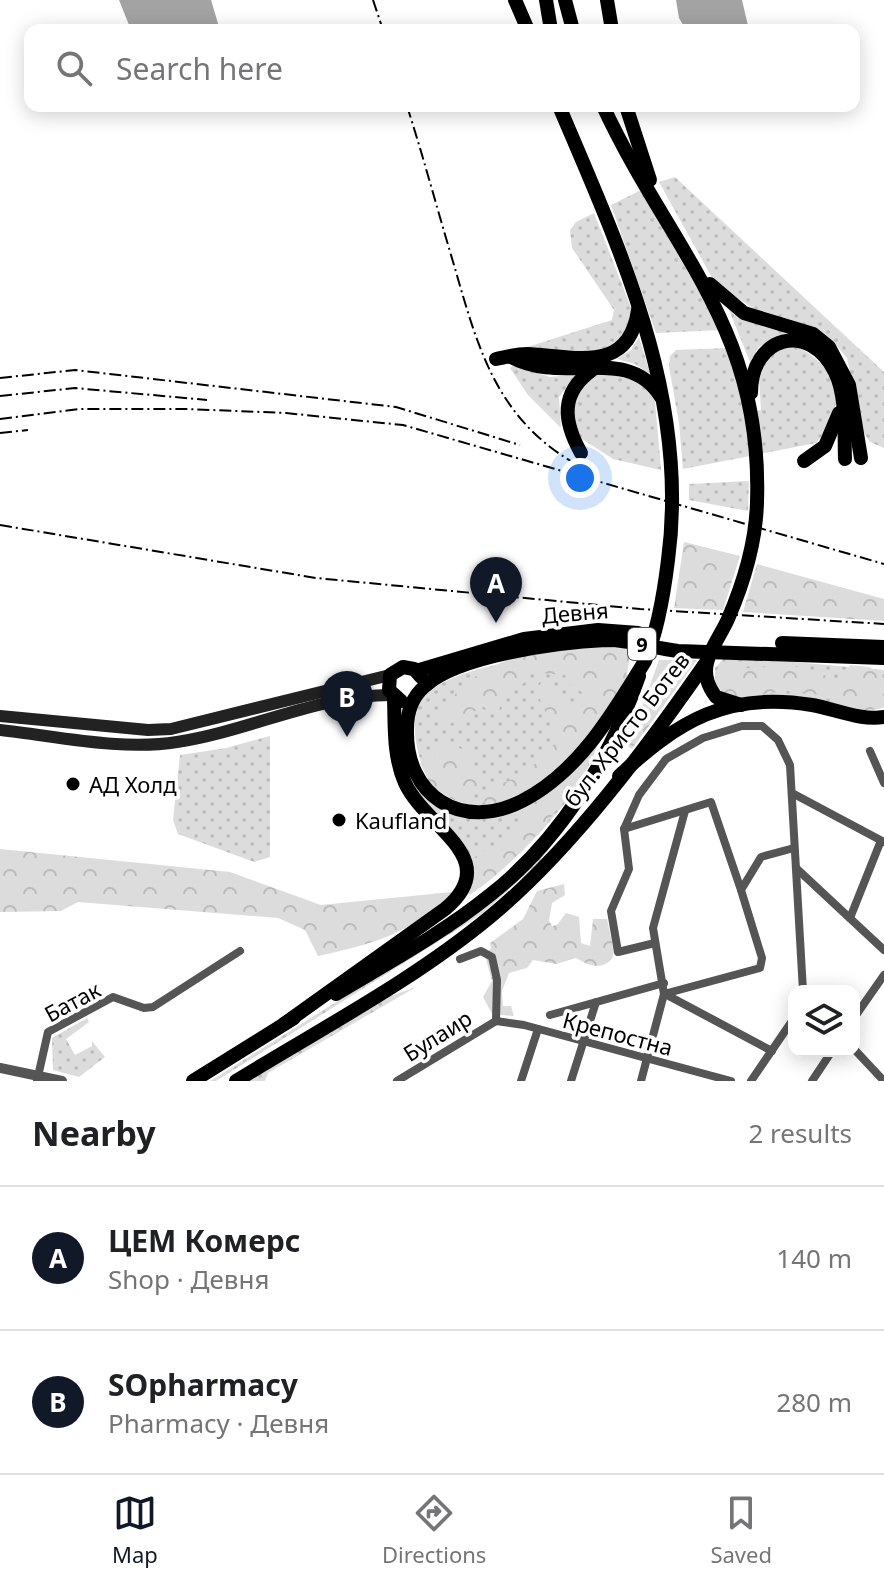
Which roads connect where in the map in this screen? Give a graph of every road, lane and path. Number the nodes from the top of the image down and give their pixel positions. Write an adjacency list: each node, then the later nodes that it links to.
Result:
1 (515, 0): 5 (main road)
2 (546, 0): 6 (main road)
3 (565, 0): 7 (main road)
4 (607, 0): 8 (main road)
5 (525, 24)
6 (550, 24)
7 (571, 24)
8 (611, 24)
9 (562, 112): 13 (main road)
10 (568, 112): 13 (main road, 9)
11 (606, 112): 14 (main road)
12 (628, 112): 14 (main road)
13 (576, 145): 16 (main road, бул. Христо Ботев / 9)
14 (664, 214): 15 (main road, бул. Христо Ботев)
15 (700, 274): 18 (main road); 20 (main road, бул. Христо Ботев)
16 (639, 303): 17 (main road); 19 (main road, бул. Христо Ботев / 9)
17 (595, 369): 19 (main road); 21 (main road)
18 (842, 401): 20 (main road); 22 (main road)
19 (666, 406): 24 (main road, бул. Христо Ботев / 9)
20 (752, 408): 25 (main road, бул. Христо Ботев)
21 (581, 453)
22 (804, 461)
23 (881, 656): 26 (main road, Девня); 28 (main road, Девня / 9)
24 (646, 657): 28 (main road, 9); 57 (main road, бул. Христо Ботев)
25 (707, 661): 30 (main road); 35 (main road, бул. Христо Ботев)
26 (416, 671): 27 (main road); 28 (main road)
27 (390, 675): 29 (main road); 31 (main road)
28 (417, 694): 29 (main road)
29 (393, 696): 33 (main road); 57 (main road)
30 (741, 705): 32 (main road); 35 (main road)
31 (0, 716)
32 (884, 717)
33 (0, 730)
34 (870, 751): 36 (street)
35 (619, 776): 67 (main road, бул. Христо Ботев)
36 (884, 783)
37 (792, 793): 39 (street); 40 (street); 41 (street)
38 (685, 811): 39 (street); 43 (street); 45 (street)
39 (624, 829): 45 (street)
40 (882, 843): 44 (street)
41 (794, 848): 42 (street); 43 (street)
42 (796, 868): 44 (street); 51 (street)
43 (741, 890): 52 (street)
44 (850, 918): 46 (street)
45 (655, 943): 50 (street)
46 (884, 950)
47 (240, 951): 66 (street, Батак)
48 (460, 959): 56 (street)
49 (884, 975): 54 (street)
50 (664, 983): 52 (street); 53 (street)
51 (803, 985)
52 (664, 994): 61 (street); 64 (street)
53 (596, 1002): 55 (street); 60 (street)
54 (860, 1009)
55 (550, 1015)
56 (496, 1021): 59 (street, Крепостна); 70 (street, Булаир)
57 (284, 1024): 69 (main road, бул. Христо Ботев)
58 (788, 1027): 61 (street)
59 (538, 1029): 60 (street, Крепостна); 71 (street)
60 (583, 1043): 64 (street, Крепостна); 72 (street)
61 (772, 1051): 75 (street)
62 (860, 1055): 77 (street)
63 (828, 1057): 76 (street)
64 (647, 1060): 73 (street); 74 (street, Крепостна)
65 (0, 1068): 66 (street)
66 (39, 1078): 68 (street)
67 (237, 1080)
68 (62, 1081)
69 (193, 1081)
70 (397, 1081)
71 (521, 1081)
72 (571, 1081)
73 (641, 1081)
74 (731, 1081)
75 (751, 1081)
76 (812, 1081)
77 (884, 1081)

